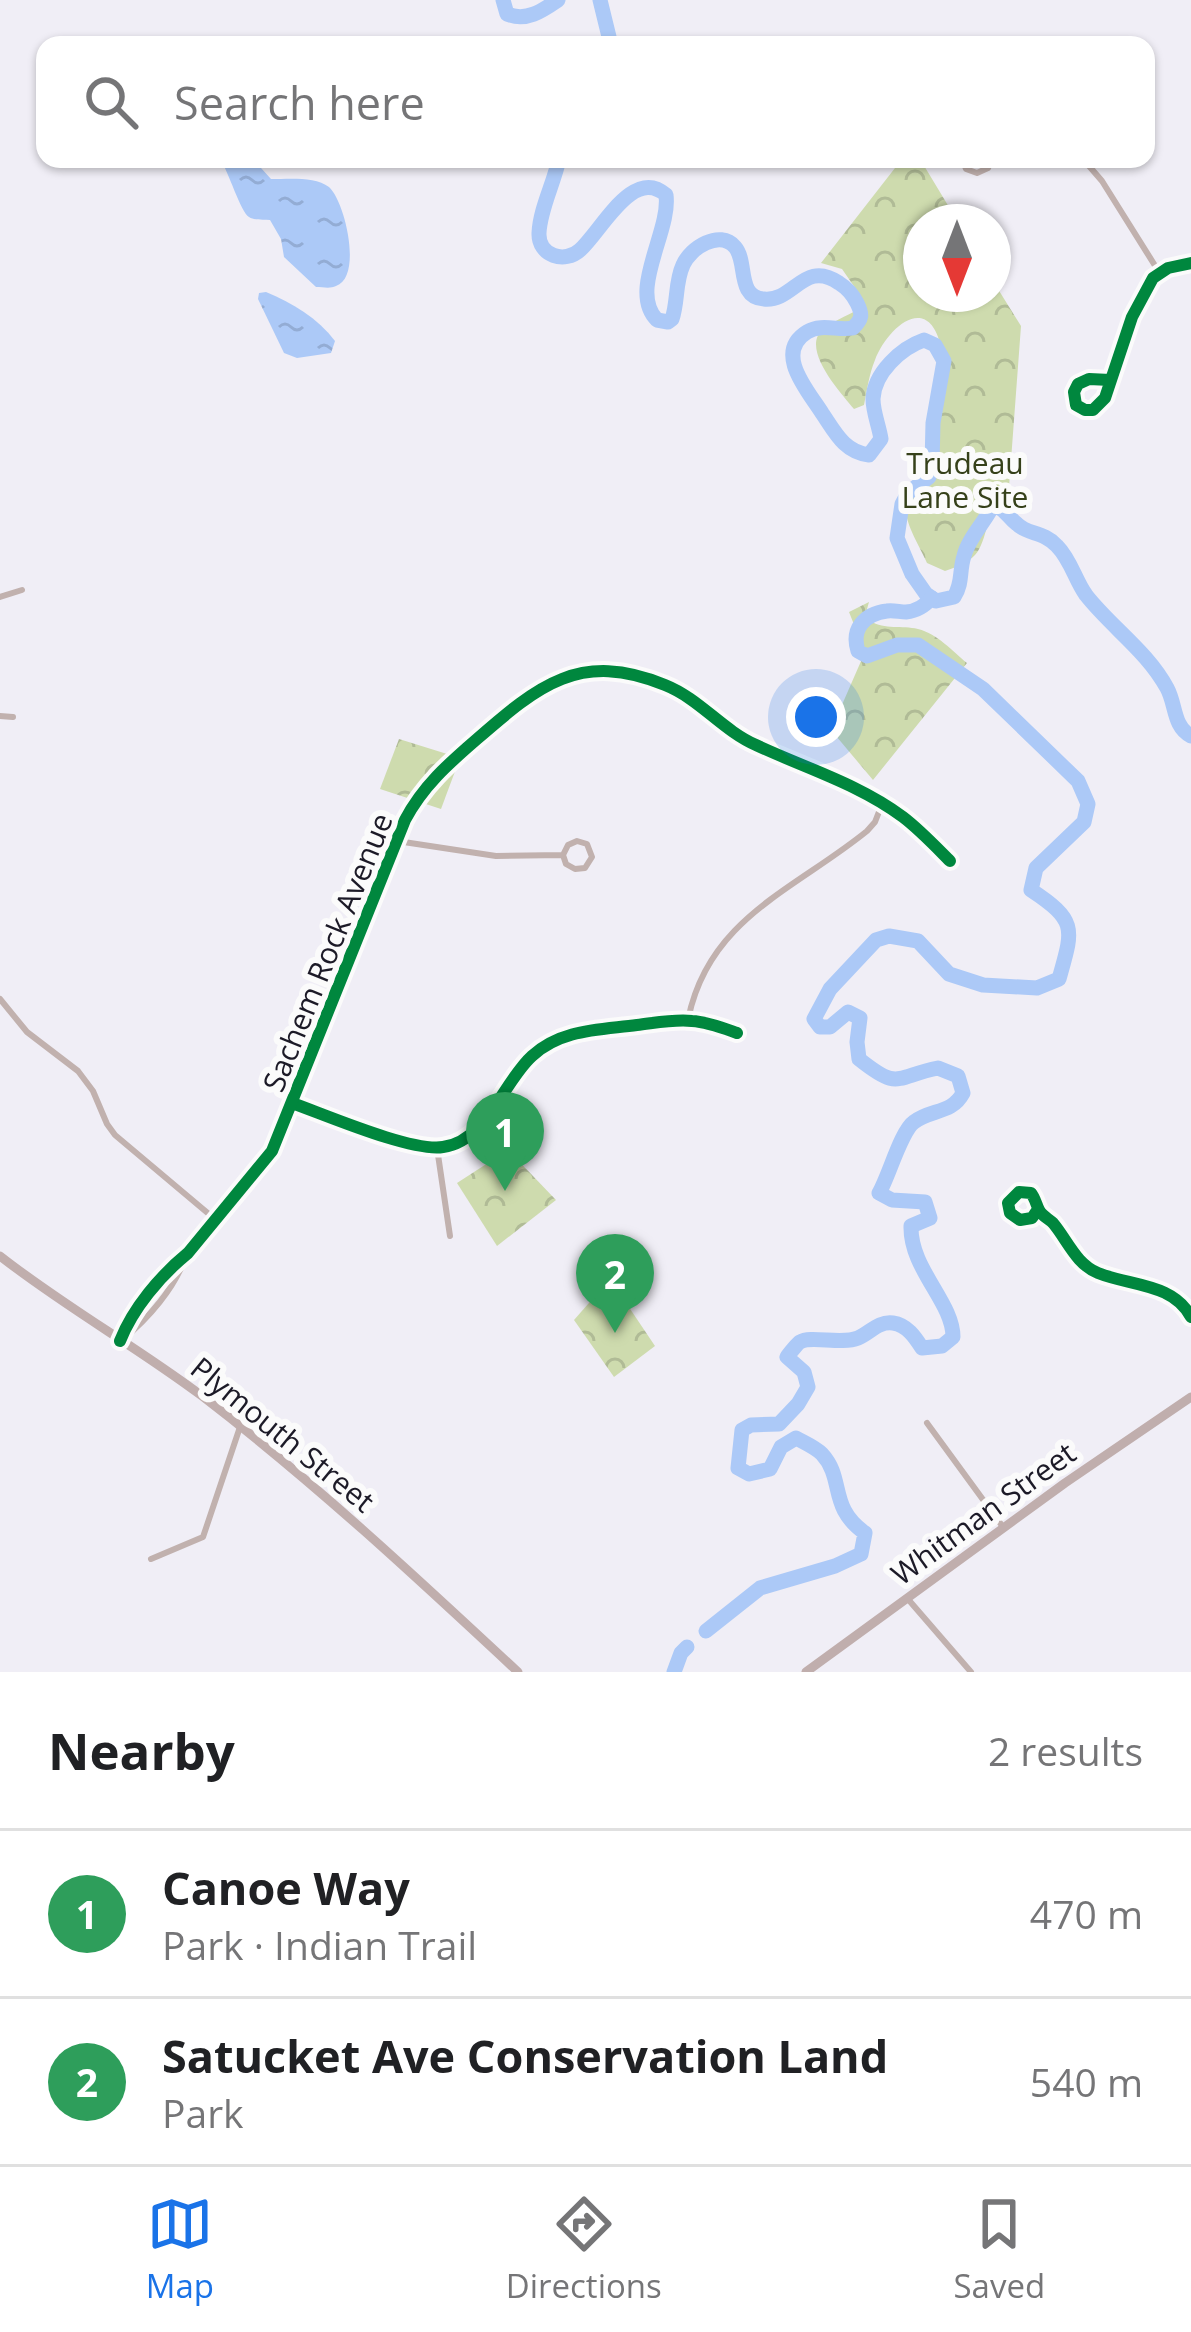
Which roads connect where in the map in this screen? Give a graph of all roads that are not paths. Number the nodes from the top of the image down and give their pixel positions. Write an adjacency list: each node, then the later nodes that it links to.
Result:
1 (1090, 168): 3 (street)
2 (1191, 263): 3 (street)
3 (1159, 272): 4 (street)
4 (1110, 380): 4 (street)
5 (22, 590): 6 (street)
6 (0, 597)
7 (0, 716): 8 (street)
8 (13, 717)
9 (882, 804): 10 (street, Sachem Rock Avenue); 12 (street, Sachem Rock Avenue); 14 (street)
10 (397, 841): 11 (street); 16 (street, Sachem Rock Avenue)
11 (563, 855): 11 (street)
12 (950, 860)
13 (0, 999): 19 (street)
14 (688, 1020): 15 (street); 17 (street)
15 (737, 1033)
16 (292, 1103): 17 (street); 19 (street, Sachem Rock Avenue)
17 (436, 1148): 20 (street)
18 (1038, 1209): 18 (street); 22 (street)
19 (216, 1220): 23 (street, Sachem Rock Avenue)
20 (450, 1236)
21 (0, 1256): 23 (main road, Plymouth Street)
22 (1191, 1317)
23 (120, 1341): 26 (main road, Plymouth Street)
24 (1191, 1397): 27 (main road, Whitman Street)
25 (927, 1423): 27 (street)
26 (241, 1426): 28 (street); 30 (main road, Plymouth Street)
27 (1003, 1527): 29 (main road, Whitman Street)
28 (151, 1559)
29 (907, 1598): 31 (main road, Whitman Street); 32 (street)
30 (518, 1672)
31 (806, 1672)
32 (971, 1672)

